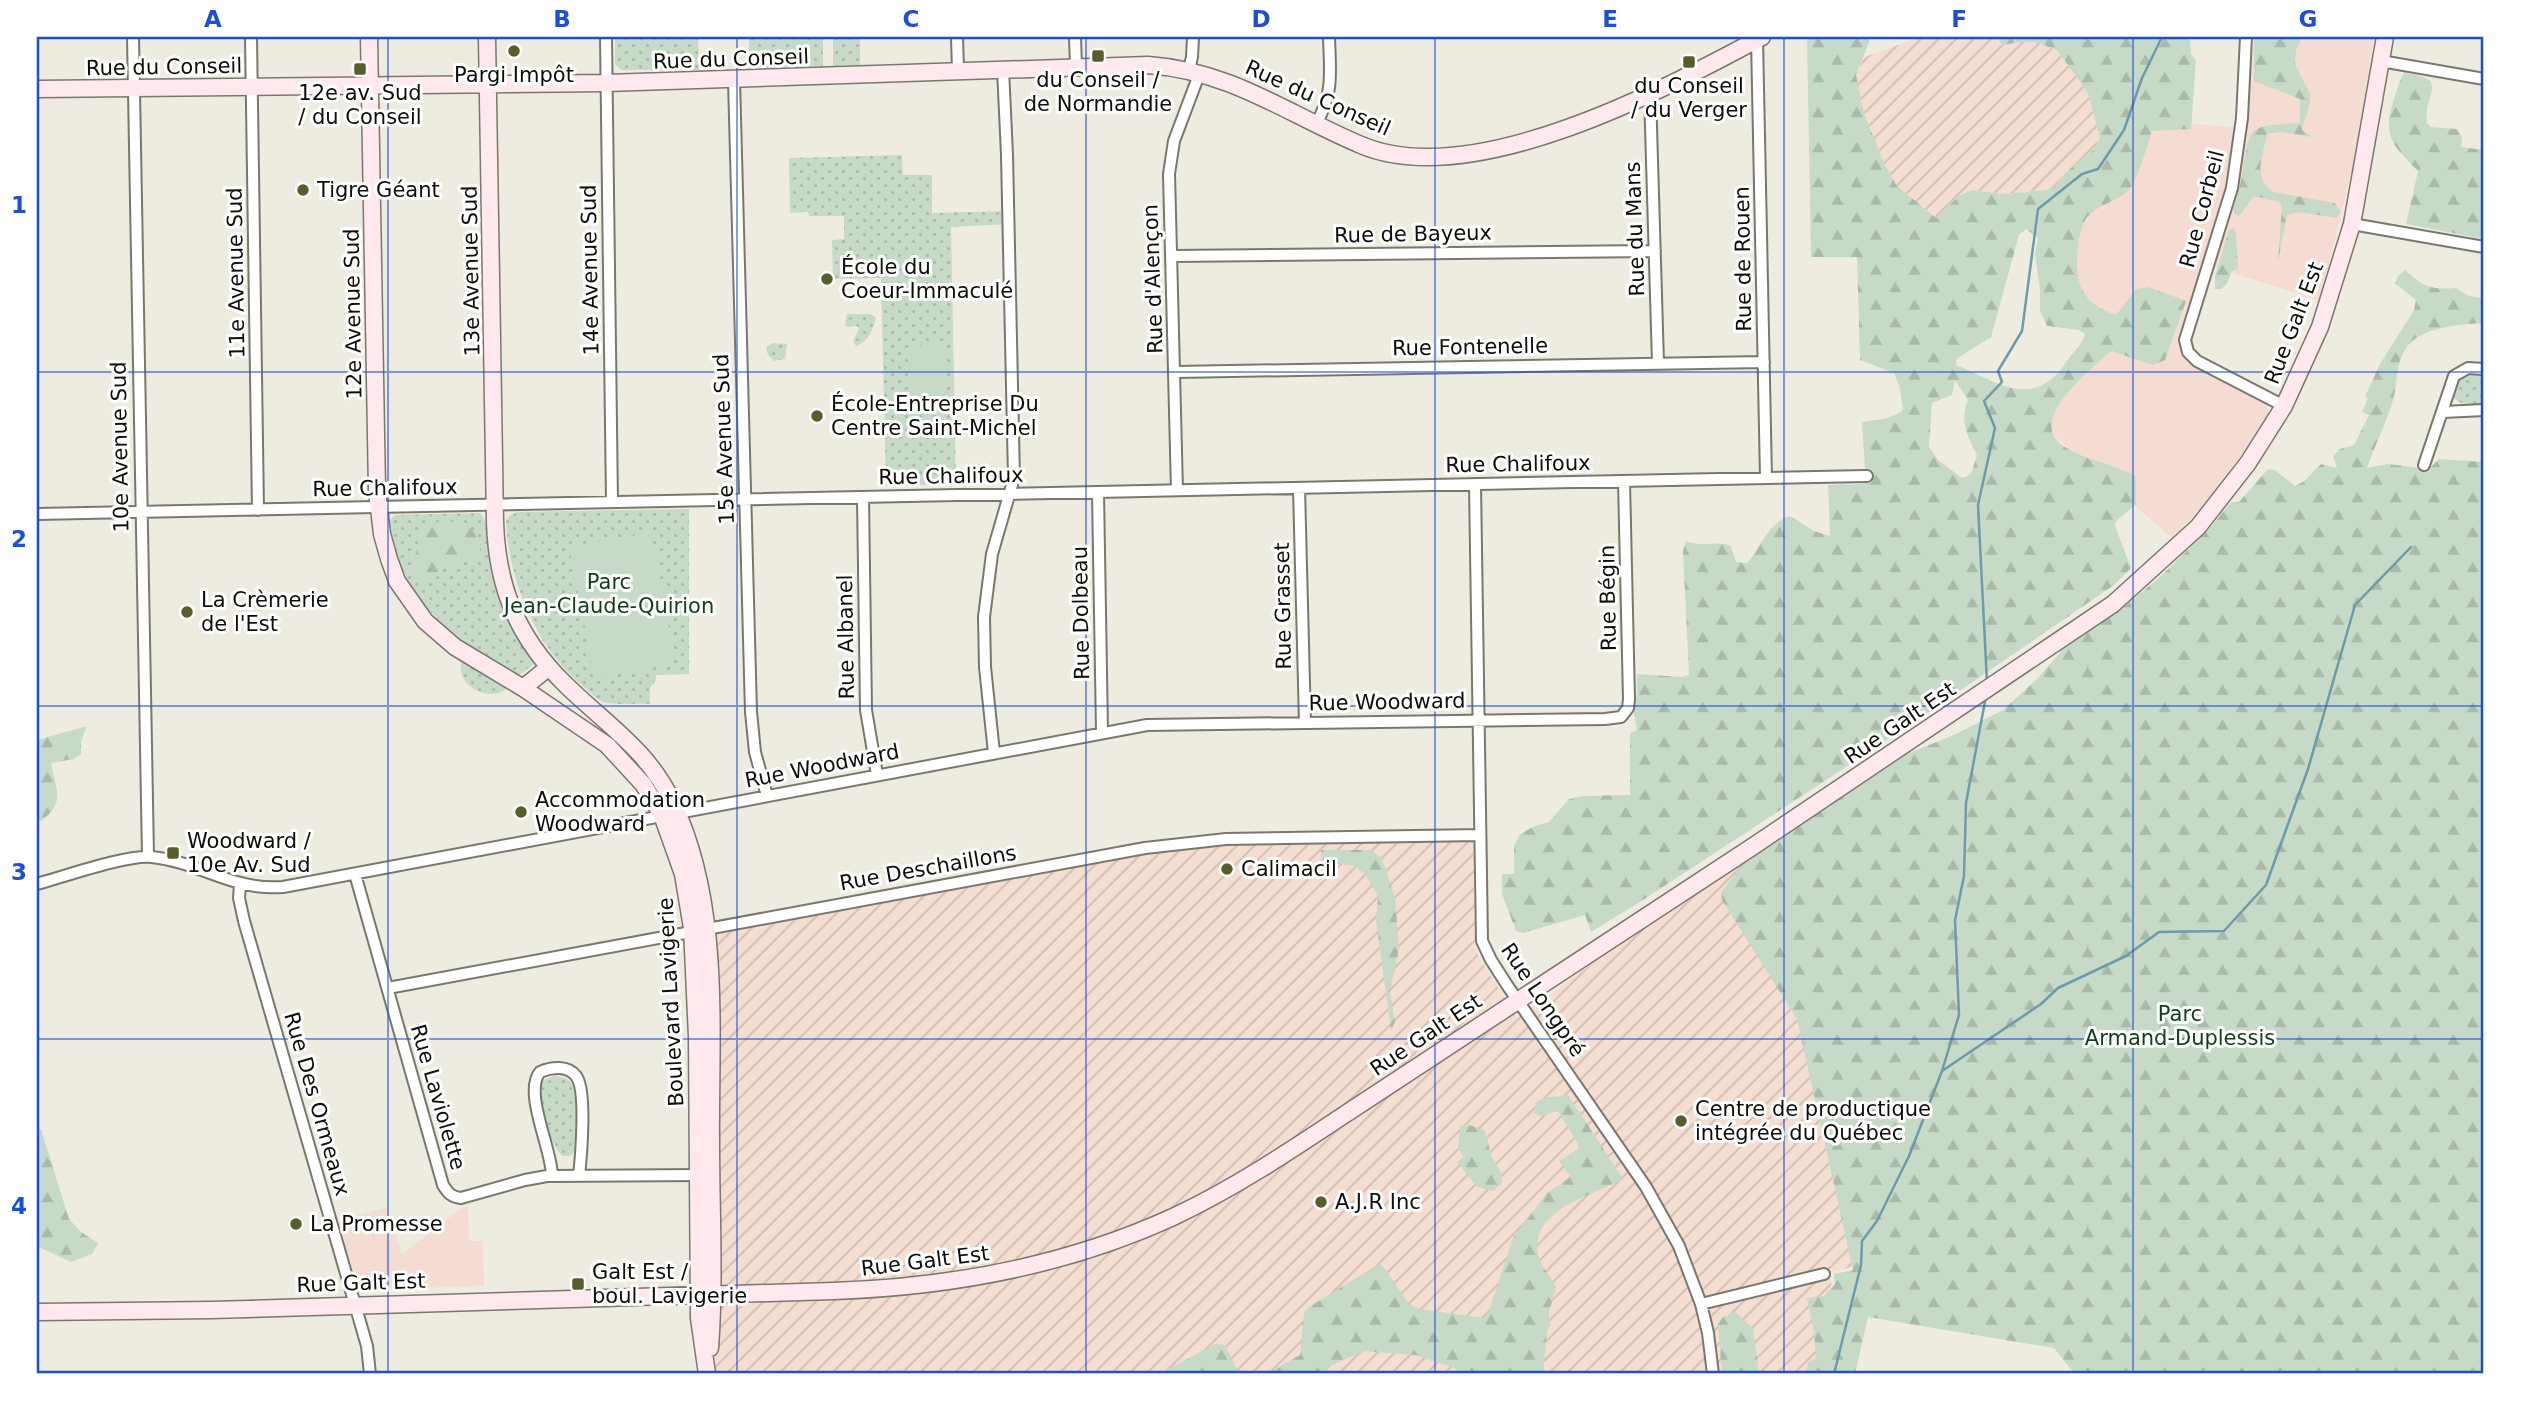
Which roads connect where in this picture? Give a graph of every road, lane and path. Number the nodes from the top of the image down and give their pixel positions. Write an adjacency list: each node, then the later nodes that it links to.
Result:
1 (132, 37): 25 (street, 10e Avenue Sud)
2 (251, 37): 24 (street, 11e Avenue Sud)
3 (369, 37): 23 (street, 12e Avenue Sud)
4 (487, 37): 22 (street, 13e Avenue Sud)
5 (606, 37): 21 (street, 14e Avenue Sud)
6 (957, 37): 17 (street)
7 (1075, 37): 15 (street)
8 (1193, 37): 18 (street, Rue d'Alençon)
9 (1329, 37): 28 (street)
10 (2246, 37): 37 (street, Rue Corbeil)
11 (2385, 37): 14 (street, Rue Galt Est)
12 (1759, 38): 13 (street, Rue du Conseil); 33 (street, Rue de Rouen)
13 (1737, 42): 27 (street, Rue du Conseil)
14 (2381, 61): 19 (street); 29 (street, Rue Galt Est)
15 (1076, 66): 16 (street, Rue du Conseil); 18 (street, Rue du Conseil)
16 (1003, 69): 17 (street, Rue du Conseil); 48 (street)
17 (958, 71): 20 (street, Rue du Conseil)
18 (1194, 71): 28 (street, Rue du Conseil); 32 (street, Rue d'Alençon)
19 (2484, 79)
20 (734, 80): 21 (street, Rue du Conseil); 50 (street, 15e Avenue Sud)
21 (607, 83): 22 (street, Rue du Conseil); 51 (street, 14e Avenue Sud)
22 (488, 85): 23 (street, Rue du Conseil); 52 (street, 13e Avenue Sud)
23 (370, 86): 24 (street, Rue du Conseil); 53 (street, 12e Avenue Sud)
24 (252, 87): 25 (street, Rue du Conseil); 54 (street, 11e Avenue Sud)
25 (133, 88): 26 (street, Rue du Conseil); 55 (street, 10e Avenue Sud)
26 (37, 89)
27 (1650, 93): 28 (street, Rue du Conseil); 31 (street, Rue du Mans)
28 (1316, 124)
29 (2351, 224): 30 (street); 37 (street, Rue Galt Est)
30 (2484, 247)
31 (1655, 251): 32 (street, Rue de Bayeux); 34 (street, Rue du Mans)
32 (1172, 256): 36 (street, Rue d'Alençon)
33 (1765, 362): 34 (street, Rue Fontenelle); 42 (street, Rue de Rouen)
34 (1658, 363): 36 (street, Rue Fontenelle)
35 (2484, 369): 39 (street)
36 (1176, 372): 46 (street, Rue d'Alençon)
37 (2284, 406): 74 (street, Rue Galt Est)
38 (2484, 410): 39 (street)
39 (2443, 412): 40 (street)
40 (2424, 465)
41 (1867, 476): 42 (street, Rue Chalifoux)
42 (1766, 478): 43 (street, Rue Chalifoux)
43 (1624, 481): 44 (street, Rue Chalifoux); 59 (street, Rue Bégin)
44 (1475, 484): 45 (street, Rue Chalifoux); 60 (street, Rue Longpré)
45 (1299, 488): 46 (street, Rue Chalifoux); 61 (street, Rue Grasset)
46 (1177, 491): 47 (street, Rue Chalifoux)
47 (1097, 492): 48 (street, Rue Chalifoux); 62 (street, Rue Dolbeau)
48 (1009, 494): 49 (street, Rue Chalifoux); 63 (street)
49 (863, 497): 50 (street, Rue Chalifoux); 64 (street, Rue Albanel)
50 (745, 499): 51 (street, Rue Chalifoux); 65 (street, 15e Avenue Sud)
51 (612, 502): 52 (street, Rue Chalifoux)
52 (495, 505): 53 (street, Rue Chalifoux); 57 (street, Boulevard Lavigerie)
53 (379, 507): 54 (street, Rue Chalifoux); 58 (street, Boulevard Lavigerie)
54 (258, 510): 55 (street, Rue Chalifoux)
55 (141, 512): 56 (street, Rue Chalifoux); 68 (street, 10e Avenue Sud)
56 (37, 514)
57 (549, 667): 58 (street); 66 (street, Boulevard Lavigerie)
58 (523, 688): 66 (street, Boulevard Lavigerie)
59 (1626, 713): 60 (street, Rue Woodward)
60 (1478, 720): 61 (street, Rue Woodward); 67 (street, Rue Longpré)
61 (1305, 723): 62 (street, Rue Woodward)
62 (1102, 733): 63 (street, Rue Woodward)
63 (994, 753): 64 (street, Rue Woodward)
64 (877, 775): 65 (street, Rue Woodward)
65 (767, 796): 66 (street, Rue Woodward)
66 (670, 814): 69 (street, Rue Woodward); 72 (street, Boulevard Lavigerie)
67 (1480, 835): 72 (street, Rue Deschaillons); 74 (street, Rue Longpré)
68 (148, 856): 70 (street, Rue Woodward); 71 (street, Rue Woodward)
69 (355, 874): 71 (street, Rue Woodward); 73 (street, Rue Laviolette)
70 (37, 884)
71 (240, 884): 80 (street, Rue Des Ormeaux)
72 (700, 929): 73 (street, Rue Deschaillons); 75 (street, Boulevard Lavigerie)
73 (388, 988): 76 (street, Rue Laviolette)
74 (1517, 1000): 79 (street, Rue Galt Est); 81 (street, Rue Longpré)
75 (705, 1175): 77 (street, Rue Laviolette); 79 (street, Boulevard Lavigerie)
76 (552, 1176): 77 (street, Rue Laviolette); 77 (street)
77 (579, 1176)
78 (1824, 1274): 81 (street)
79 (705, 1295): 80 (street, Rue Galt Est); 84 (street, Boulevard Lavigerie)
80 (354, 1304): 82 (street, Rue Galt Est); 83 (street, Rue Des Ormeaux)
81 (1701, 1304): 85 (street, Rue Longpré)
82 (37, 1312)
83 (370, 1374)
84 (707, 1374)
85 (1713, 1374)

